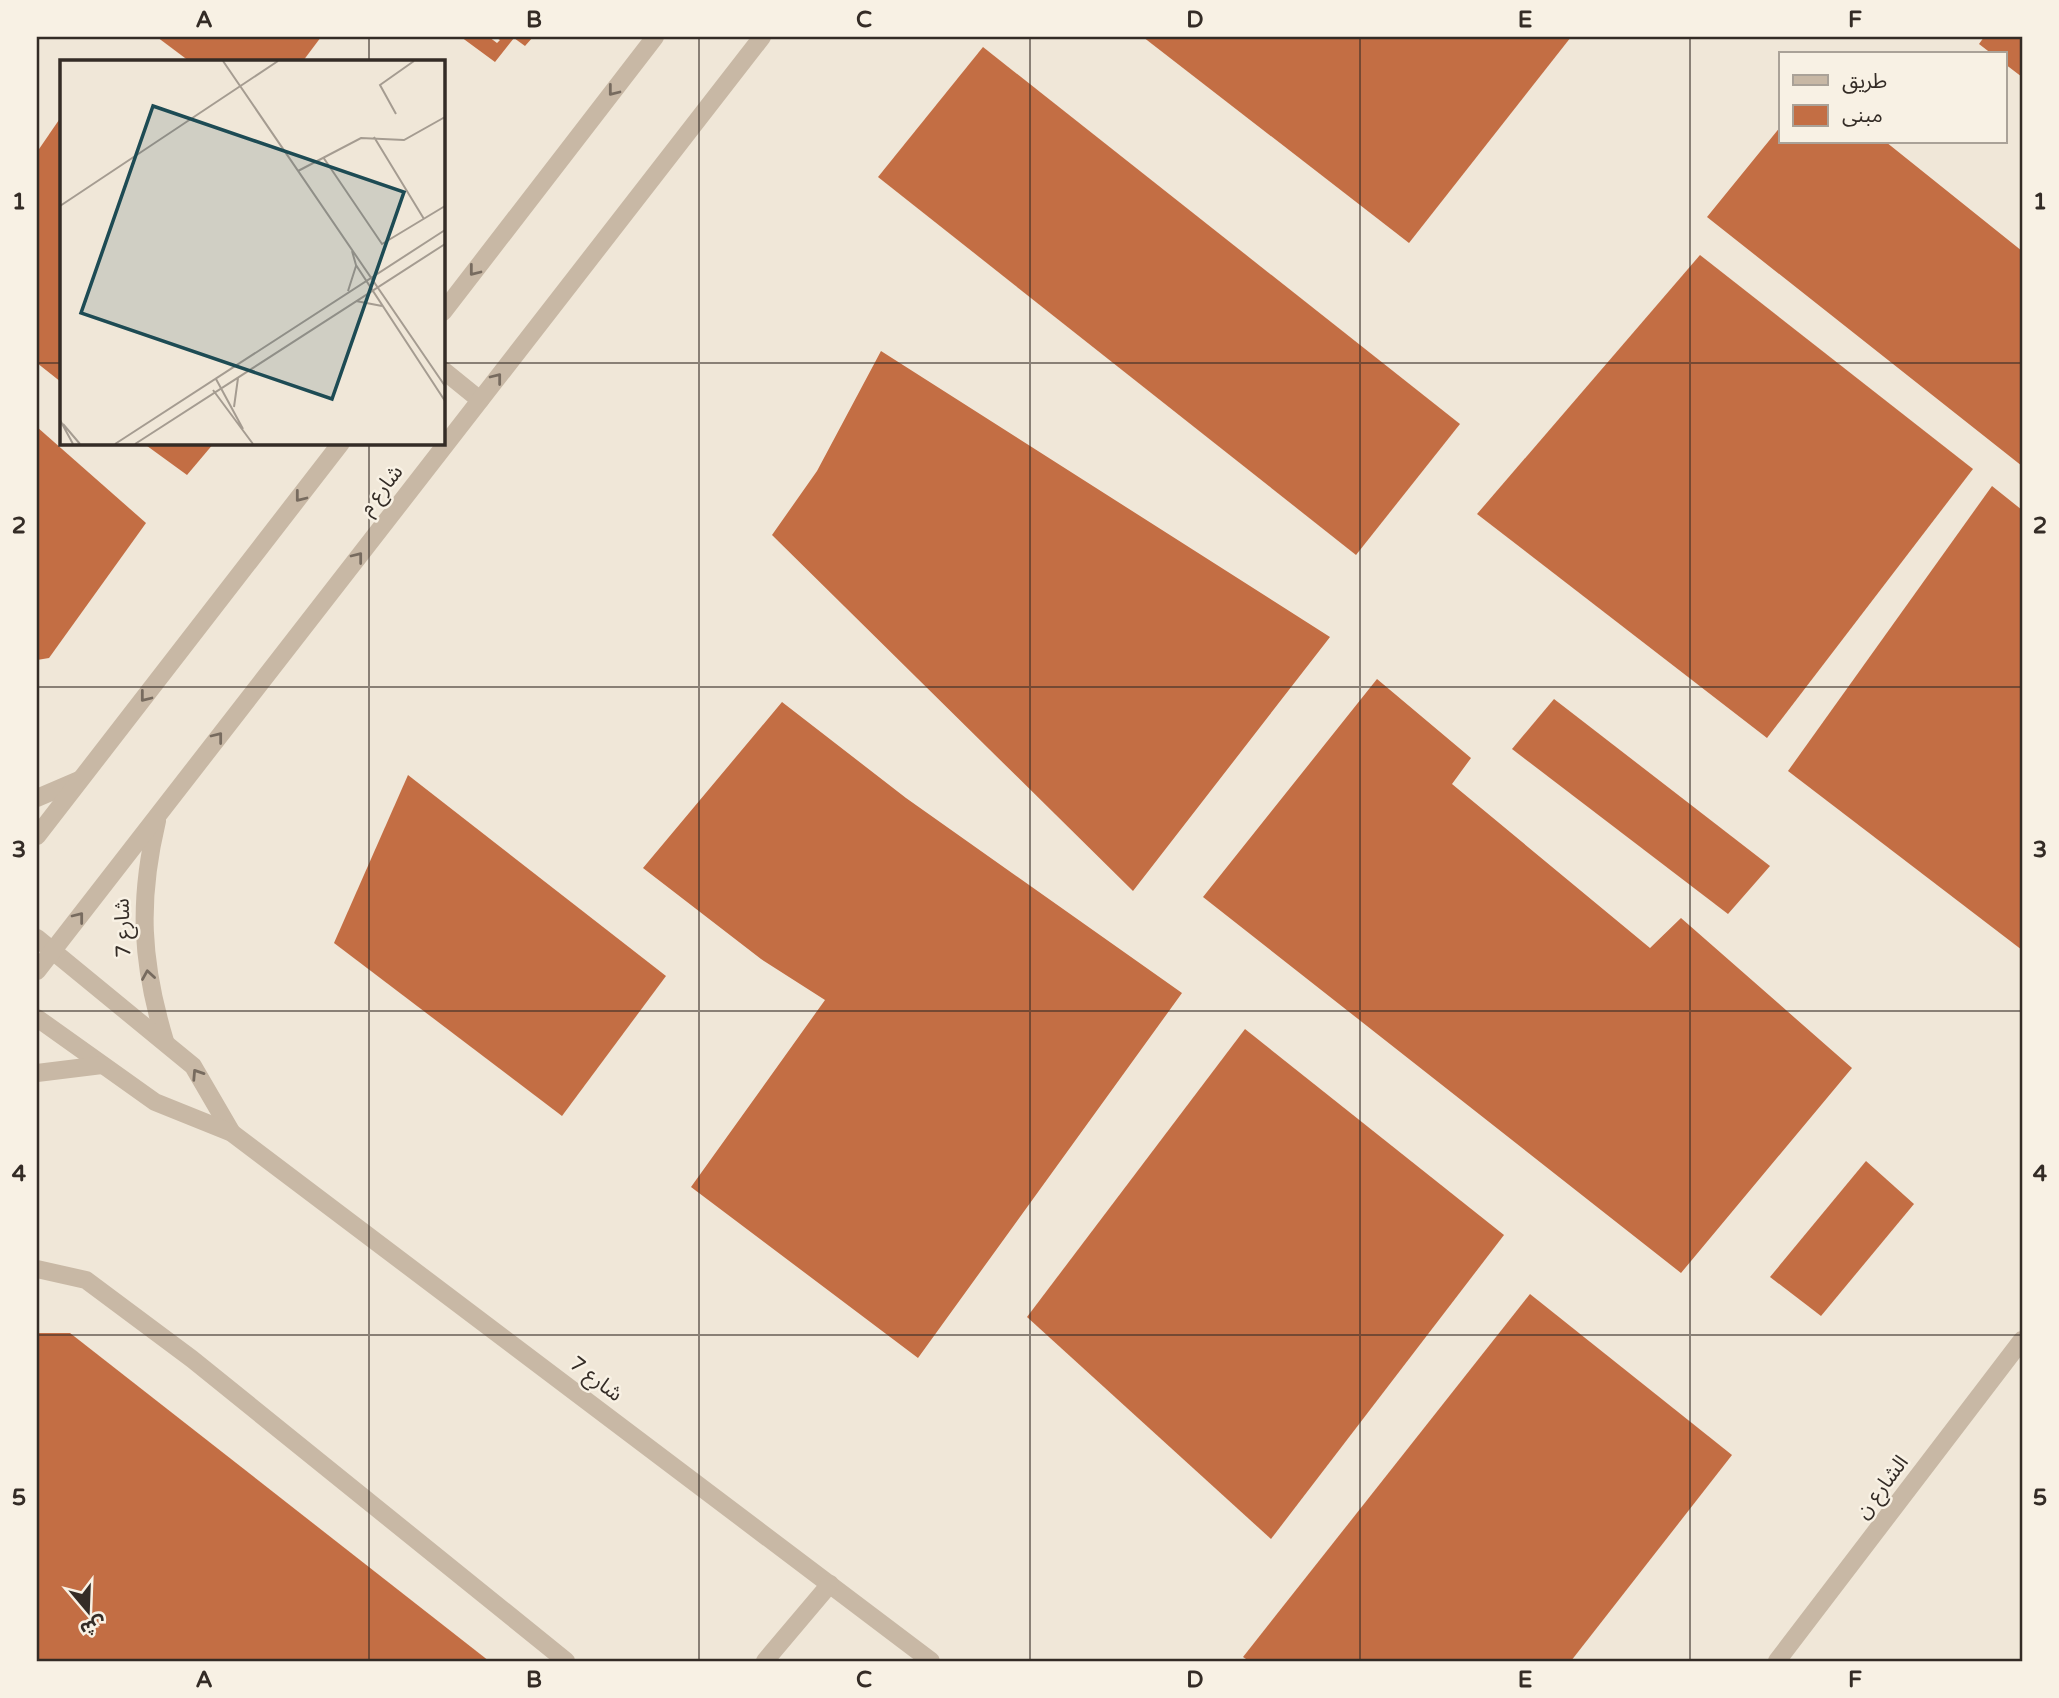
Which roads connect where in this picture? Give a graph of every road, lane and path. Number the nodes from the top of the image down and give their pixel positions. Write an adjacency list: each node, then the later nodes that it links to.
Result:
1 (655, 37): 3 (street, one-way to 3)
2 (762, 37): 5 (street, شارع م, one-way to 2)
3 (444, 311)
4 (444, 371): 5 (street)
5 (480, 400): 9 (street, شارع م, one-way to 5)
6 (340, 444): 7 (street, one-way to 7)
7 (82, 779): 8 (street); 10 (street)
8 (37, 798)
9 (159, 814): 12 (street, شارع م, one-way to 9); 15 (street, شارع 7, one-way to 9)
10 (37, 836)
11 (37, 938): 12 (street, شارع 7)
12 (53, 951): 13 (street, شارع م); 15 (street, شارع 7)
13 (37, 971)
14 (37, 1018): 16 (street, شارع 7)
15 (165, 1041): 18 (street, شارع 7, one-way to 15)
16 (102, 1065): 17 (street); 18 (street, شارع 7)
17 (37, 1073)
18 (232, 1133): 21 (street, شارع 7)
19 (37, 1269): 22 (street)
20 (2022, 1340): 25 (street, الشارع ن)
21 (830, 1584): 23 (street); 24 (street, شارع 7)
22 (566, 1661)
23 (765, 1661)
24 (932, 1661)
25 (1777, 1661)

